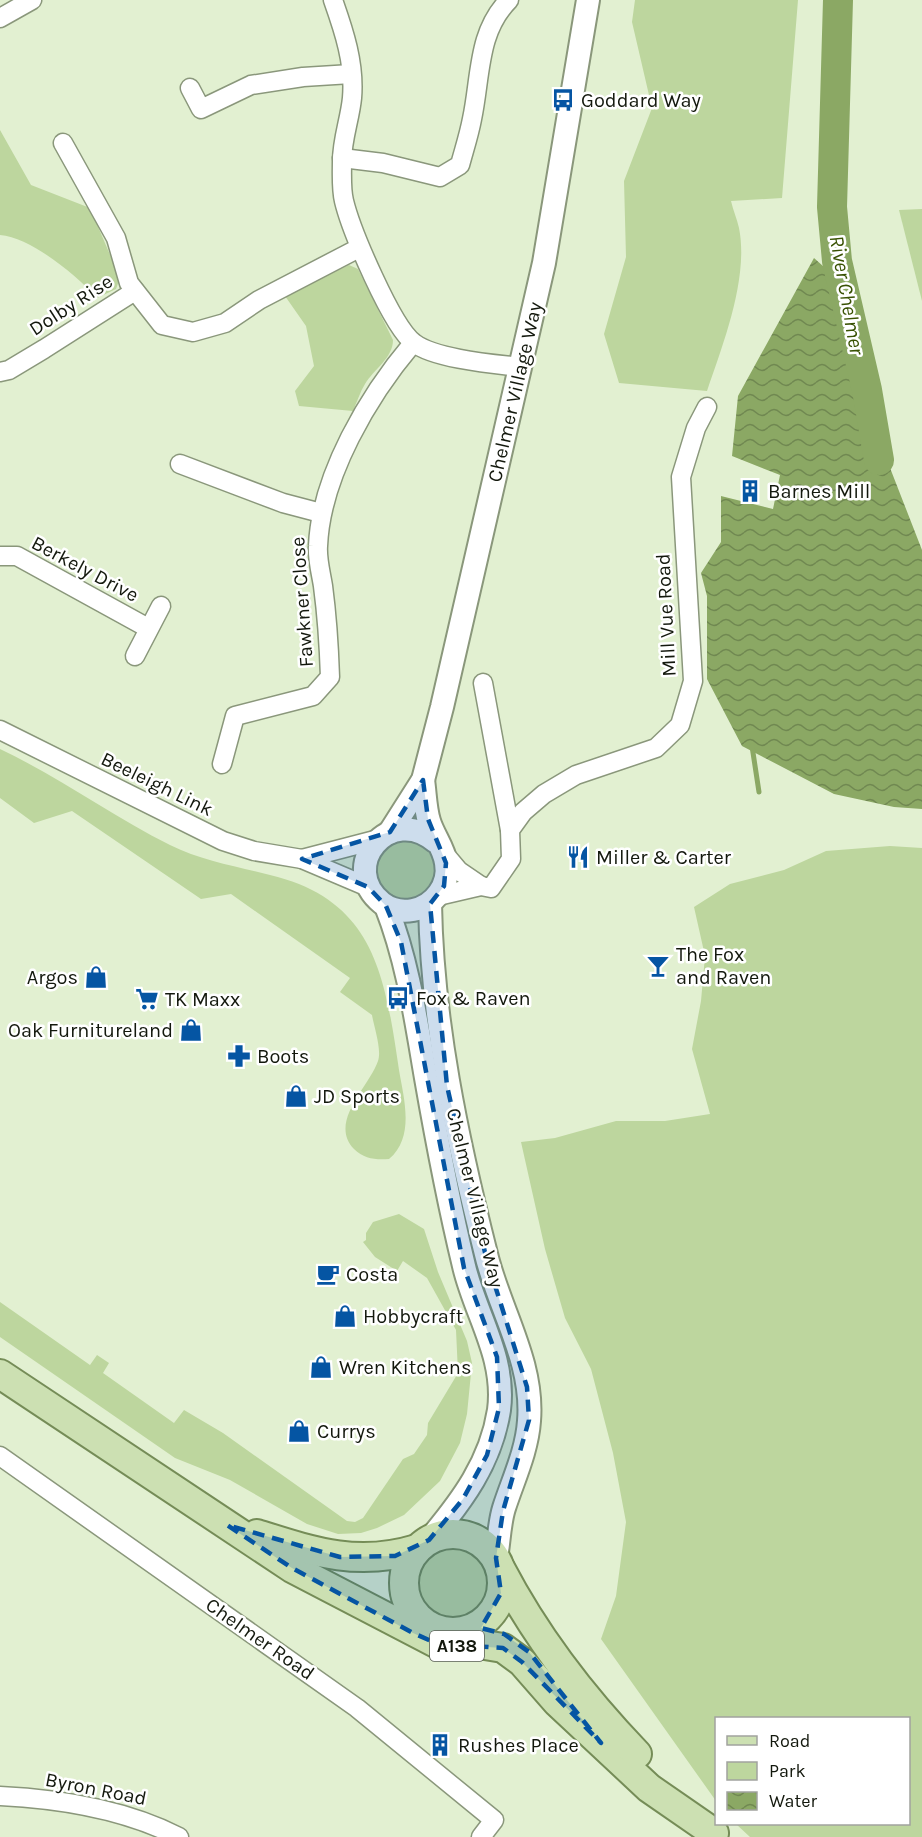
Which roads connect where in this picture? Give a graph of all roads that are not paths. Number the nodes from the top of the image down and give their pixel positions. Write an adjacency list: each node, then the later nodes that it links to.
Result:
1 (32, 0): 5 (street)
2 (333, 0): 6 (street)
3 (508, 0): 9 (street)
4 (588, 0): 13 (street, Chelmer Village Way)
5 (0, 18)
6 (351, 74): 7 (street); 9 (street)
7 (190, 88)
8 (63, 143): 11 (street)
9 (342, 158): 10 (street)
10 (359, 248): 11 (street); 12 (street)
11 (135, 291): 14 (street, Dolby Rise)
12 (413, 343): 13 (street); 17 (street, Fawkner Close)
13 (520, 367): 25 (street, Chelmer Village Way)
14 (0, 372)
15 (707, 406): 26 (street, Mill Vue Road)
16 (180, 464): 17 (street, Fawkner Close)
17 (321, 513): 24 (street, Fawkner Close)
18 (0, 555): 20 (street, Berkely Drive)
19 (161, 606): 20 (street, Berkely Drive)
20 (148, 628): 21 (street, Berkely Drive)
21 (135, 656)
22 (483, 683): 26 (street)
23 (0, 730): 29 (street, Beeleigh Link)
24 (222, 764)
25 (423, 780): 27 (street, Chelmer Village Way); 28 (street, Chelmer Village Way)
26 (510, 830): 30 (street)
27 (384, 836): 28 (street); 29 (street, Beeleigh Link); 31 (street, Chelmer Village Way)
28 (440, 847): 30 (street); 32 (street, Chelmer Village Way)
29 (302, 859): 31 (street, Beeleigh Link)
30 (481, 886): 32 (street)
31 (368, 887): 33 (street, Chelmer Village Way)
32 (434, 900): 33 (street); 38 (street, Chelmer Village Way)
33 (386, 906): 37 (street, Chelmer Village Way)
34 (0, 1374): 36 (main road, A138)
35 (0, 1456): 46 (street, Chelmer Road)
36 (227, 1525): 37 (main road, A138); 39 (main road, A138)
37 (423, 1544): 38 (main road, A138); 40 (main road, A138)
38 (498, 1563): 41 (main road, A138); 44 (main road, A138)
39 (292, 1568): 40 (main road, A138); 42 (main road, A138)
40 (430, 1626): 41 (main road, A138)
41 (468, 1630): 42 (main road, A138)
42 (601, 1743): 44 (main road, A138)
43 (0, 1796): 45 (street, Byron Road)
44 (716, 1835)
45 (179, 1837)
46 (480, 1837)

